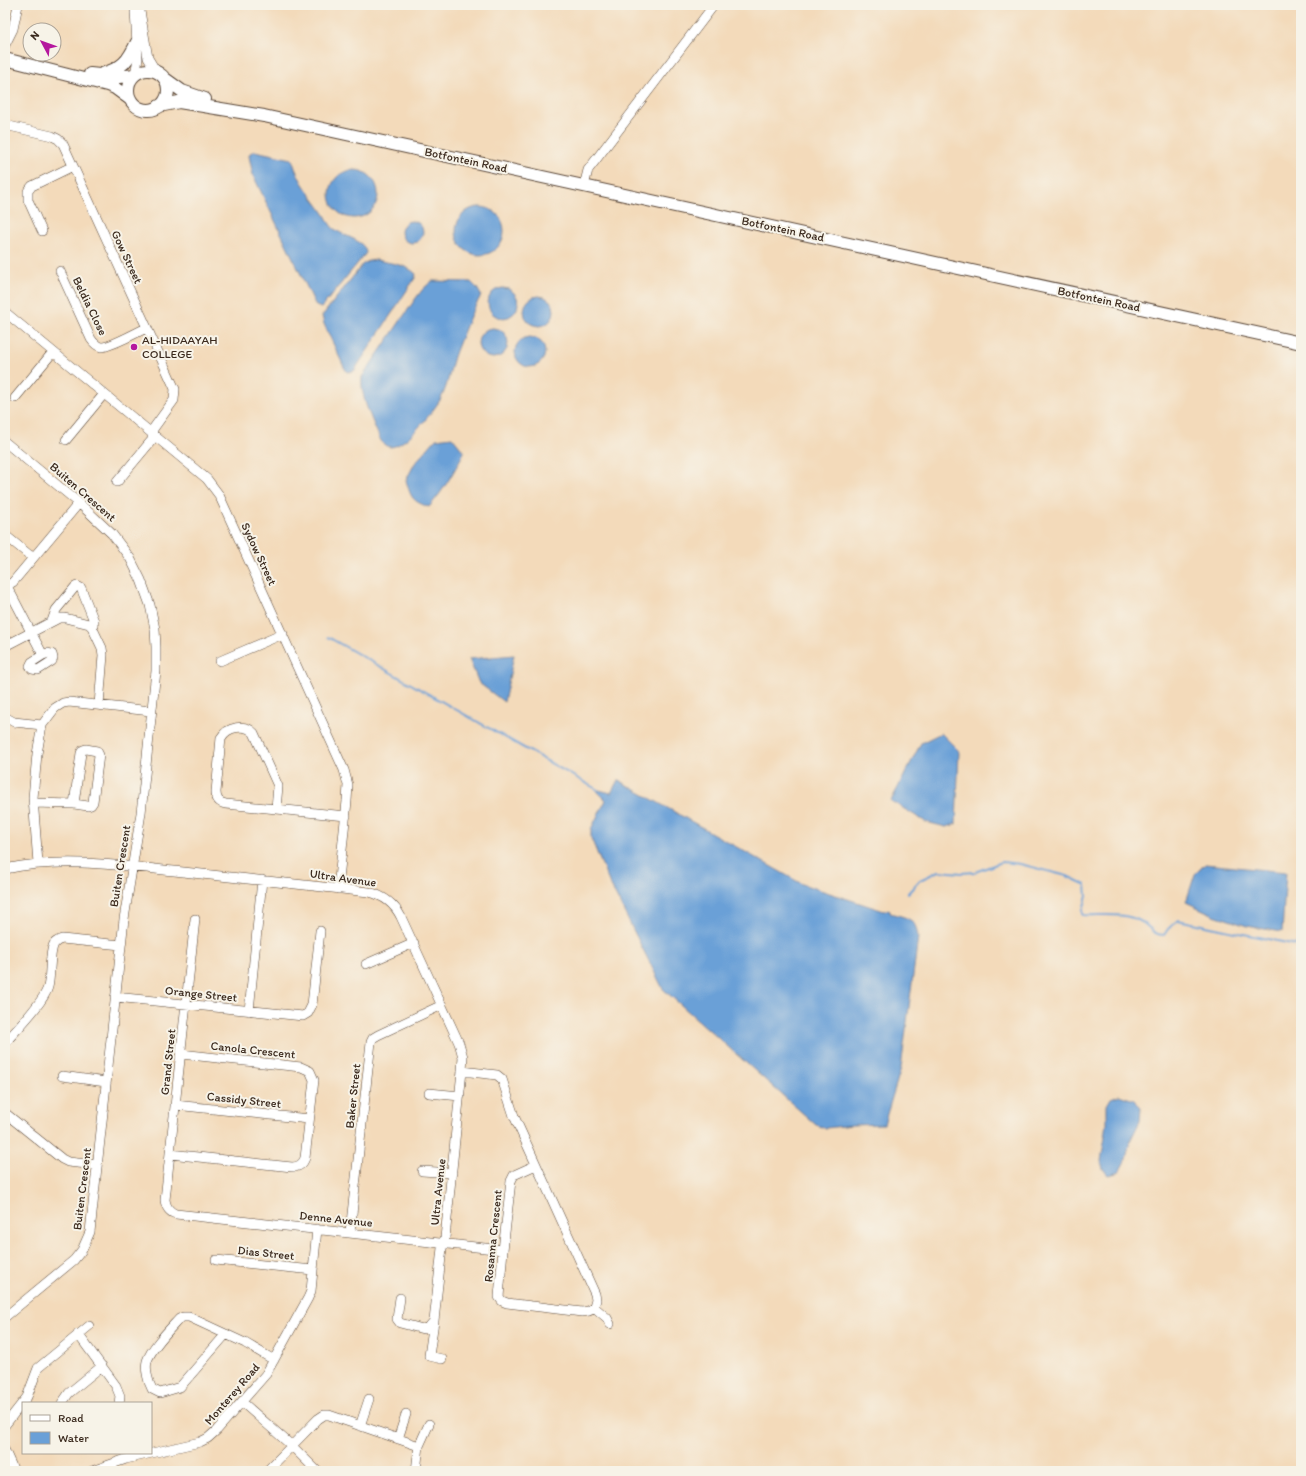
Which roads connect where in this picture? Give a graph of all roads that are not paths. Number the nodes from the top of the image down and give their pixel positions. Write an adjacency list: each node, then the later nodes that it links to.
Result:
1 (18, 5): 6 (street)
2 (134, 5): 5 (street)
3 (139, 5): 11 (street)
4 (714, 5): 17 (street)
5 (137, 42): 9 (street); 10 (main road)
6 (5, 45)
7 (5, 59): 8 (main road)
8 (26, 64): 10 (main road); 12 (main road)
9 (135, 75): 10 (main road); 11 (main road); 12 (main road)
10 (99, 76)
11 (162, 76): 13 (main road); 14 (main road, Botfontein Road)
12 (130, 99): 13 (main road)
13 (159, 106): 14 (main road, Botfontein Road)
14 (264, 116): 17 (main road, Botfontein Road)
15 (5, 125): 16 (street, Gow Street)
16 (72, 166): 18 (street); 21 (street, Gow Street)
17 (584, 186): 22 (main road, Botfontein Road)
18 (42, 231)
19 (60, 271): 21 (street, Beldia Close)
20 (5, 312): 23 (street, Sydow Street)
21 (146, 328): 26 (street, Gow Street)
22 (1301, 343)
23 (53, 352): 24 (street, Sydow Street); 25 (street)
24 (104, 394): 26 (street, Sydow Street); 27 (street)
25 (15, 398)
26 (152, 434): 29 (street); 37 (street, Sydow Street)
27 (66, 440)
28 (5, 442): 30 (street, Buiten Crescent)
29 (117, 482)
30 (79, 503): 32 (street); 42 (street, Buiten Crescent)
31 (5, 535): 32 (street)
32 (33, 558): 33 (street)
33 (6, 587): 36 (street)
34 (52, 622): 35 (street); 35 (street); 36 (street)
35 (92, 627): 41 (street)
36 (32, 632): 38 (street); 39 (street)
37 (283, 634): 40 (street); 48 (street, Sydow Street)
38 (5, 646)
39 (43, 655)
40 (220, 661)
41 (98, 705): 42 (street); 44 (street)
42 (152, 711): 51 (street, Buiten Crescent)
43 (5, 717): 44 (street)
44 (42, 726): 45 (street)
45 (33, 803): 46 (street); 49 (street)
46 (74, 804): 46 (street)
47 (276, 809): 47 (street); 48 (street)
48 (346, 816): 53 (street, Sydow Street)
49 (38, 863): 50 (street, Ultra Avenue); 51 (street, Ultra Avenue)
50 (5, 867)
51 (132, 867): 52 (street, Ultra Avenue); 57 (street, Buiten Crescent)
52 (262, 880): 53 (street, Ultra Avenue); 62 (street, Orange Street)
53 (338, 889): 56 (street, Ultra Avenue)
54 (195, 919): 60 (street, Grand Street)
55 (320, 931): 62 (street)
56 (414, 943): 58 (street); 61 (street, Ultra Avenue)
57 (121, 945): 59 (street, Buiten Crescent); 63 (street)
58 (366, 964)
59 (115, 997): 60 (street, Orange Street); 67 (street, Buiten Crescent)
60 (186, 1005): 62 (street, Orange Street); 64 (street, Grand Street)
61 (442, 1005): 65 (street, Ultra Avenue); 80 (street, Baker Street)
62 (249, 1011)
63 (5, 1043)
64 (181, 1054): 70 (street, Grand Street); 72 (street, Canola Crescent)
65 (462, 1071): 69 (street, Ultra Avenue); 75 (street)
66 (62, 1076): 67 (street)
67 (106, 1082): 74 (street, Buiten Crescent)
68 (429, 1094): 69 (street)
69 (460, 1096): 77 (street, Ultra Avenue)
70 (176, 1105): 72 (street, Cassidy Street); 73 (street, Grand Street)
71 (5, 1113): 74 (street)
72 (309, 1119): 73 (street, Canola Crescent)
73 (170, 1154): 78 (street, Grand Street)
74 (97, 1165): 87 (street, Buiten Crescent)
75 (536, 1165): 82 (street, Rosanna Crescent); 86 (street)
76 (422, 1171): 77 (street)
77 (452, 1173): 81 (street, Ultra Avenue)
78 (168, 1208): 79 (street, Denne Avenue)
79 (317, 1229): 80 (street, Denne Avenue); 84 (street, Monterey Road)
80 (350, 1232): 81 (street, Denne Avenue)
81 (443, 1243): 82 (street, Denne Avenue); 88 (street, Ultra Avenue)
82 (503, 1250): 86 (street, Rosanna Crescent)
83 (216, 1260): 84 (street, Dias Street)
84 (313, 1270): 94 (street, Monterey Road)
85 (400, 1298): 88 (street)
86 (594, 1307): 89 (street)
87 (5, 1317)
88 (434, 1320): 93 (street, Ultra Avenue)
89 (610, 1324)
90 (89, 1326): 91 (street)
91 (78, 1334): 95 (street); 97 (street)
92 (226, 1334): 92 (street); 94 (street)
93 (442, 1359)
94 (274, 1360): 100 (street, Monterey Road)
95 (102, 1366): 98 (street); 99 (street)
96 (369, 1400): 105 (street)
97 (23, 1402)
98 (63, 1402)
99 (119, 1402)
100 (242, 1402): 107 (street); 110 (street, Monterey Road)
101 (22, 1403): 104 (street)
102 (406, 1414): 106 (street)
103 (429, 1424): 108 (street)
104 (5, 1425)
105 (360, 1426): 106 (street); 107 (street)
106 (398, 1439): 108 (street)
107 (292, 1446): 114 (street); 115 (street)
108 (419, 1446): 116 (street)
109 (5, 1451): 112 (street)
110 (152, 1453)
111 (147, 1454): 113 (street, Monterey Road)
112 (10, 1469)
113 (92, 1471)
114 (267, 1471)
115 (317, 1471)
116 (416, 1471)

